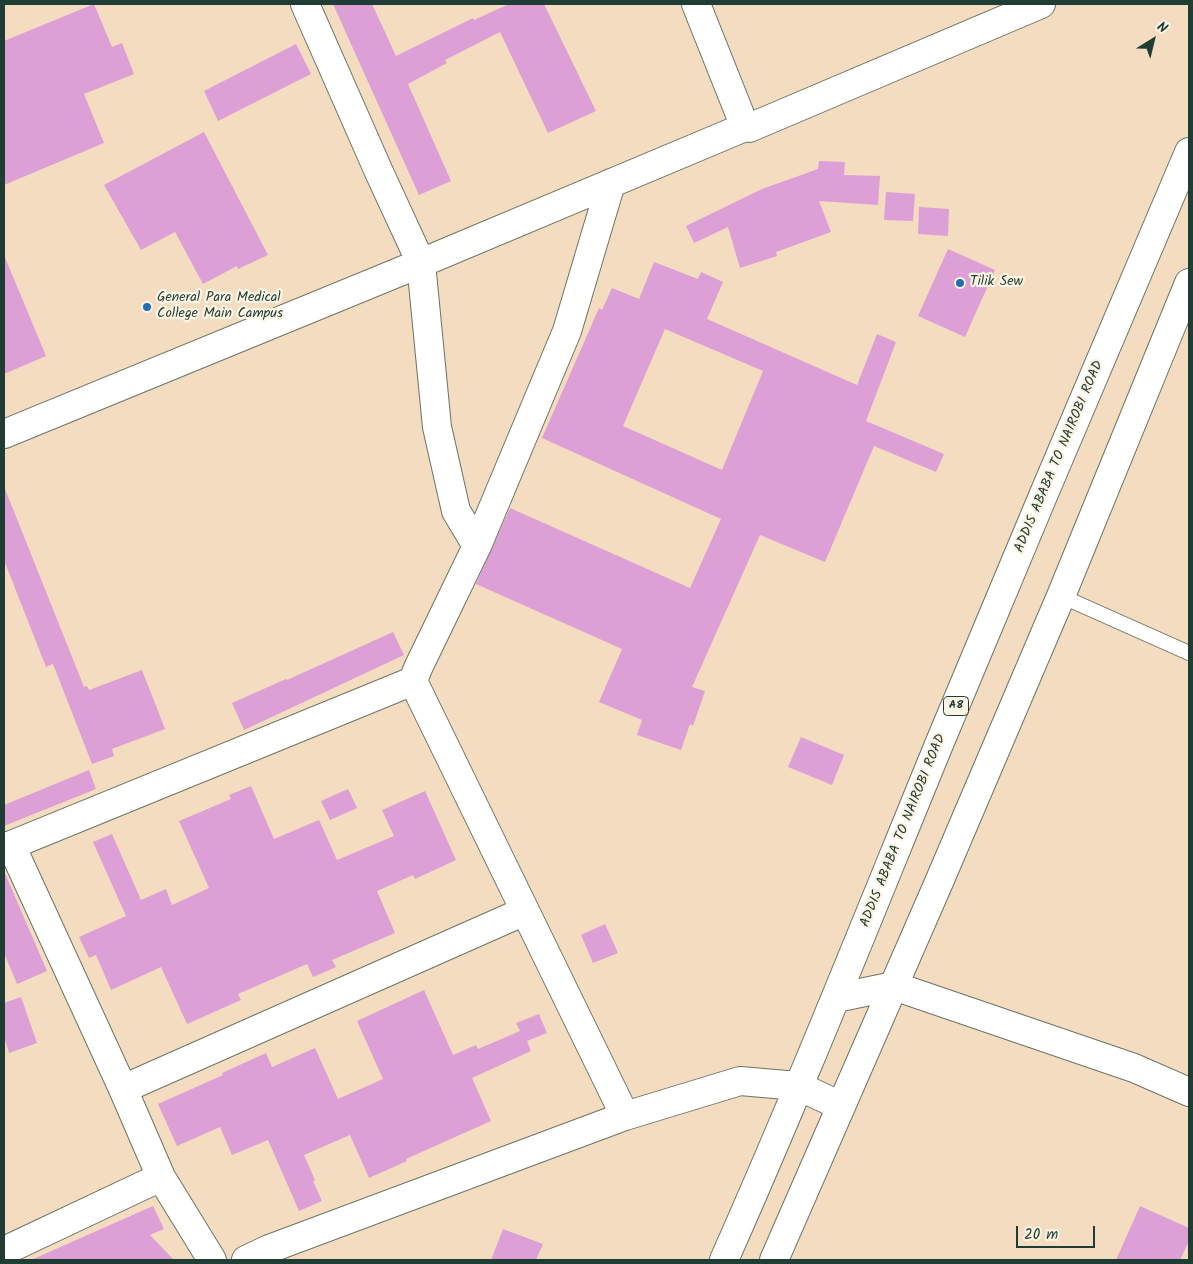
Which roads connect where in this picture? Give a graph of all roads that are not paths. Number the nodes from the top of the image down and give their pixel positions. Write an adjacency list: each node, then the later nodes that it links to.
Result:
1 (305, 4): 7 (main road)
2 (696, 4): 4 (main road)
3 (1041, 4): 4 (main road)
4 (745, 127): 6 (main road)
5 (1189, 152): 17 (main road, ADDIS ABABA TO NAIROBI ROAD / A8)
6 (611, 182): 7 (main road); 10 (main road)
7 (421, 263): 9 (main road); 10 (main road)
8 (1189, 283): 11 (main road)
9 (4, 434)
10 (477, 546): 13 (main road)
11 (1062, 596): 12 (lane); 16 (main road)
12 (1189, 653)
13 (413, 681): 14 (main road); 15 (main road)
14 (7, 847): 19 (main road)
15 (525, 911): 19 (main road); 22 (main road)
16 (894, 986): 17 (main road); 20 (main road); 21 (main road)
17 (836, 998): 18 (main road, ADDIS ABABA TO NAIROBI ROAD / A8)
18 (798, 1086): 21 (main road); 22 (main road); 27 (main road, ADDIS ABABA TO NAIROBI ROAD / A8)
19 (123, 1089): 23 (main road)
20 (1189, 1092)
21 (841, 1106): 28 (main road)
22 (625, 1116): 26 (main road)
23 (161, 1177): 24 (main road); 25 (main road)
24 (4, 1251)
25 (212, 1260)
26 (246, 1260)
27 (724, 1260)
28 (774, 1260)

